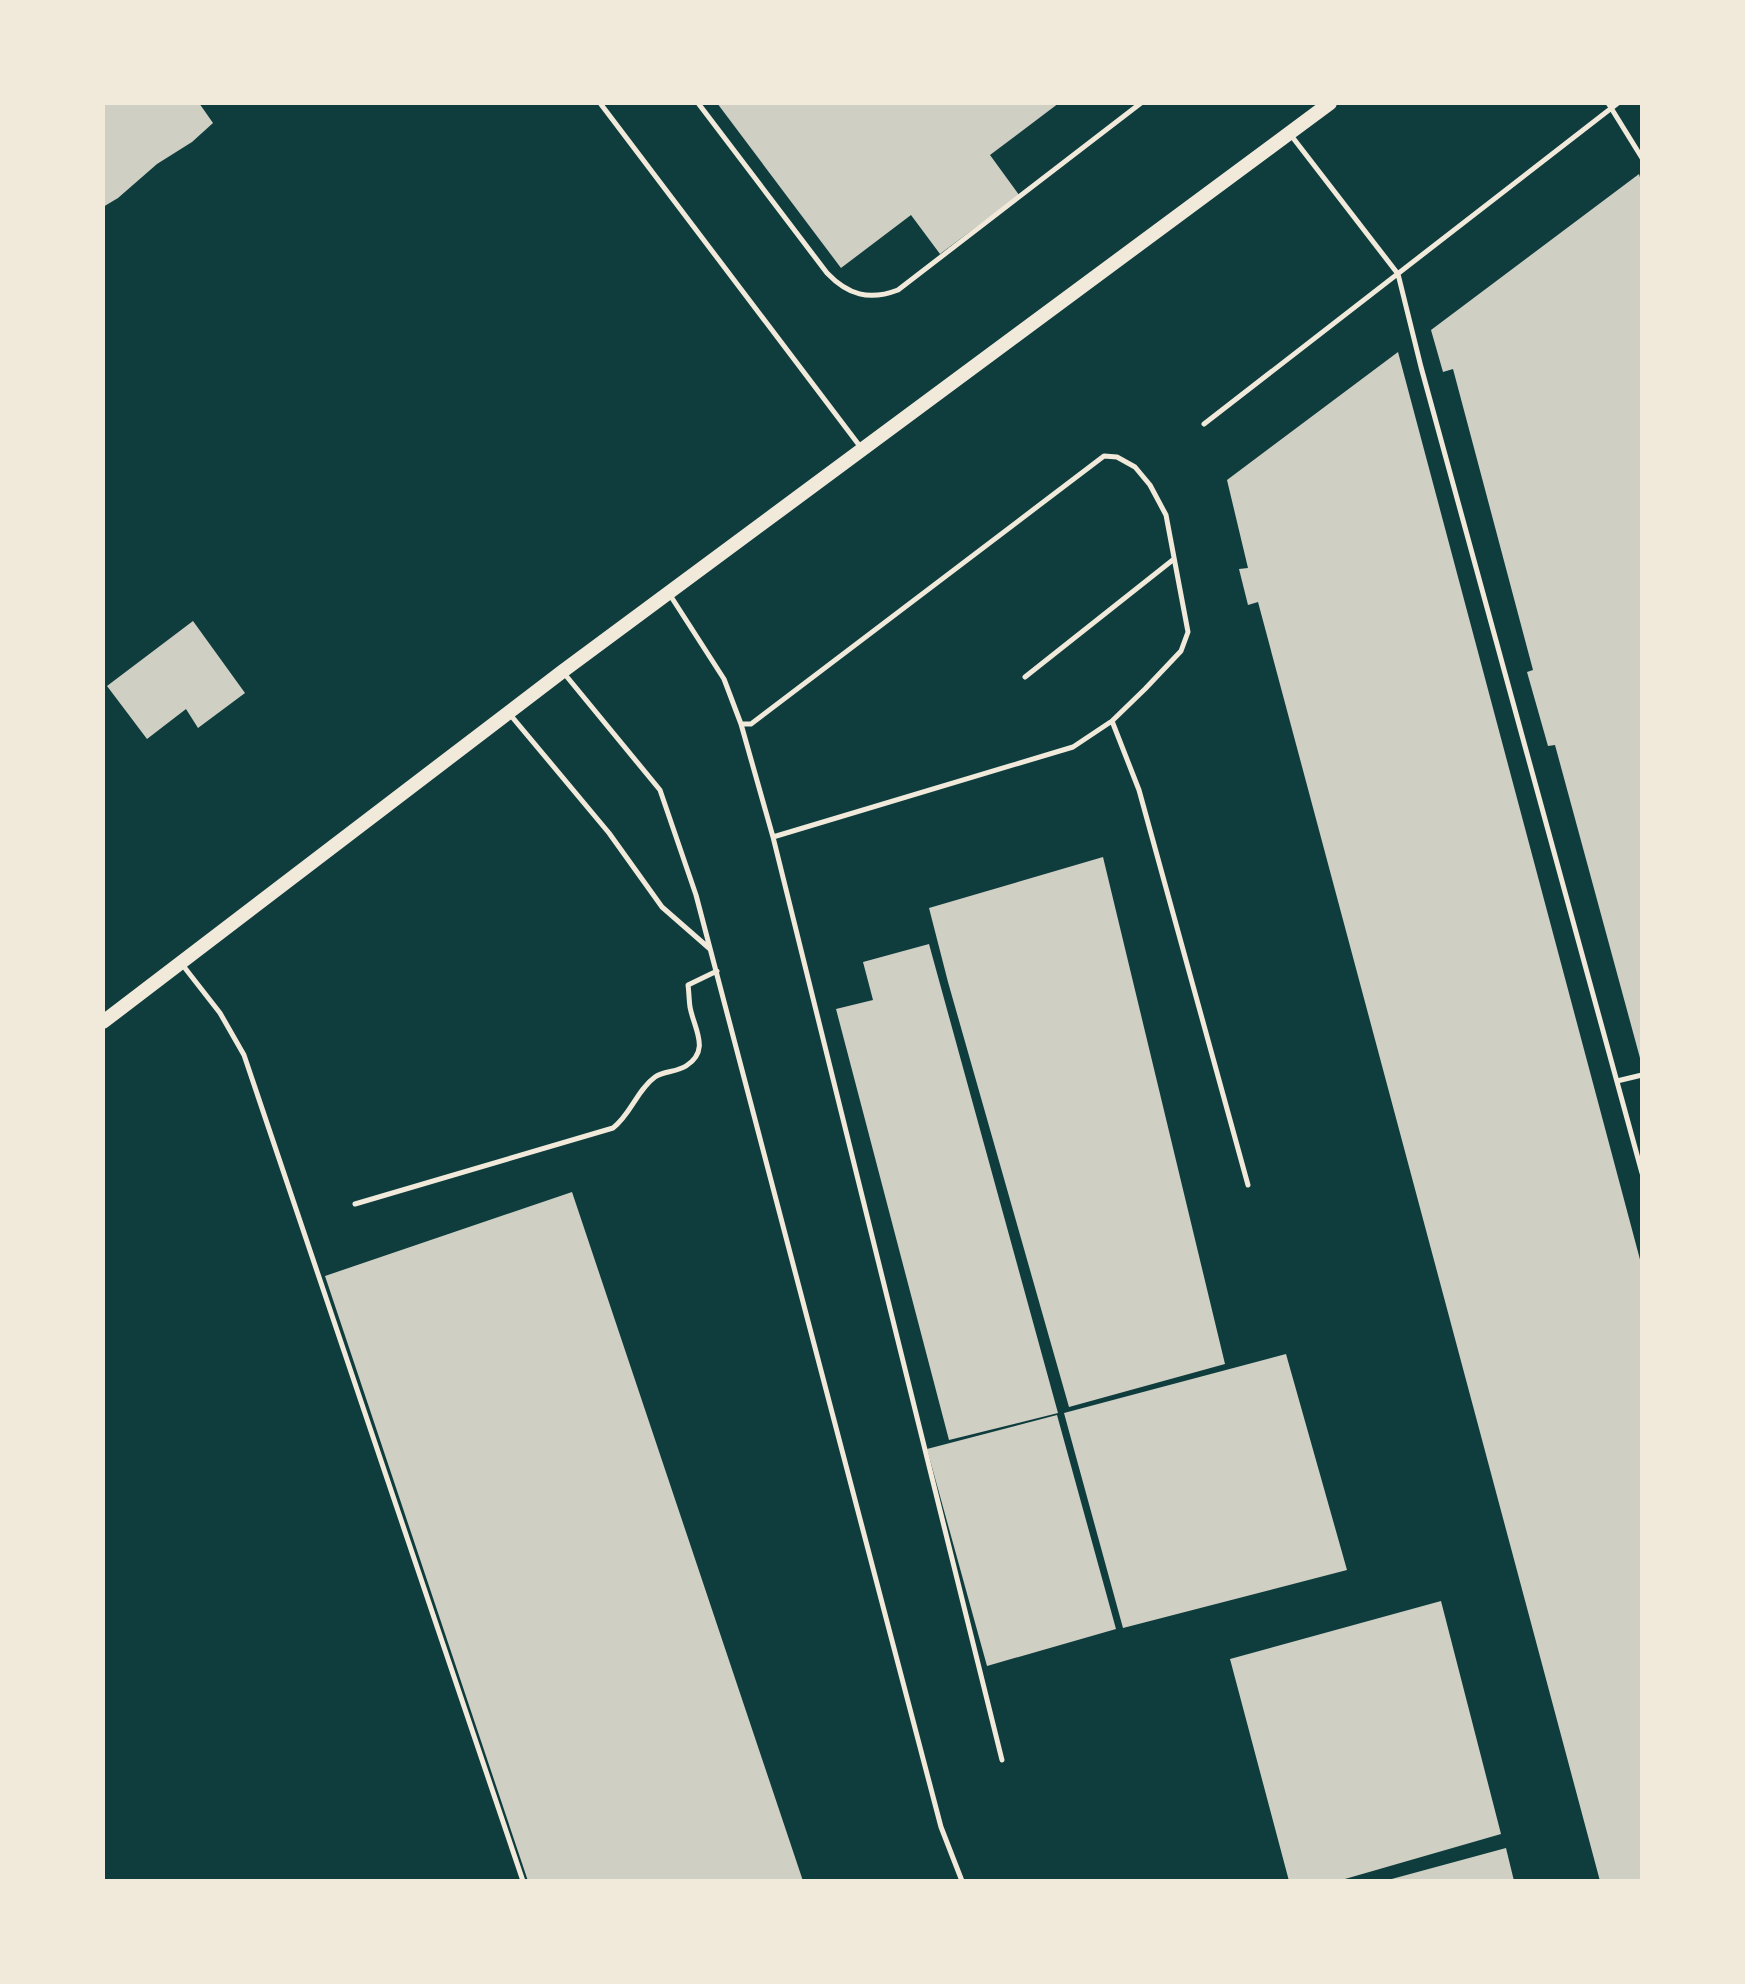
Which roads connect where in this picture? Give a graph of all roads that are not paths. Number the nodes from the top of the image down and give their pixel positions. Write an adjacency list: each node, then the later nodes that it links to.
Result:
1 (600, 103): 11 (lane)
2 (698, 103): 3 (lane)
3 (1141, 103)
4 (1330, 103): 7 (main road)
5 (1618, 103): 6 (lane)
6 (1610, 106): 8 (lane); 9 (lane)
7 (1290, 134): 9 (lane); 11 (main road)
8 (1642, 158)
9 (1398, 274): 10 (lane); 25 (lane)
10 (1204, 424)
11 (862, 449): 13 (main road)
12 (1174, 559): 15 (lane); 17 (lane); 18 (lane)
13 (668, 593): 14 (main road); 18 (lane)
14 (563, 671): 16 (main road); 20 (lane)
15 (1025, 677)
16 (508, 712): 20 (lane); 21 (main road)
17 (1112, 721): 19 (lane); 27 (lane)
18 (741, 723): 19 (lane)
19 (773, 837): 29 (lane)
20 (710, 948): 22 (lane)
21 (181, 963): 23 (main road); 30 (lane)
22 (717, 971): 28 (lane); 31 (lane)
23 (103, 1022)
24 (1642, 1075): 25 (lane)
25 (1617, 1081): 26 (lane)
26 (1642, 1173)
27 (1248, 1185)
28 (355, 1204)
29 (1002, 1760)
30 (523, 1881)
31 (962, 1881)

